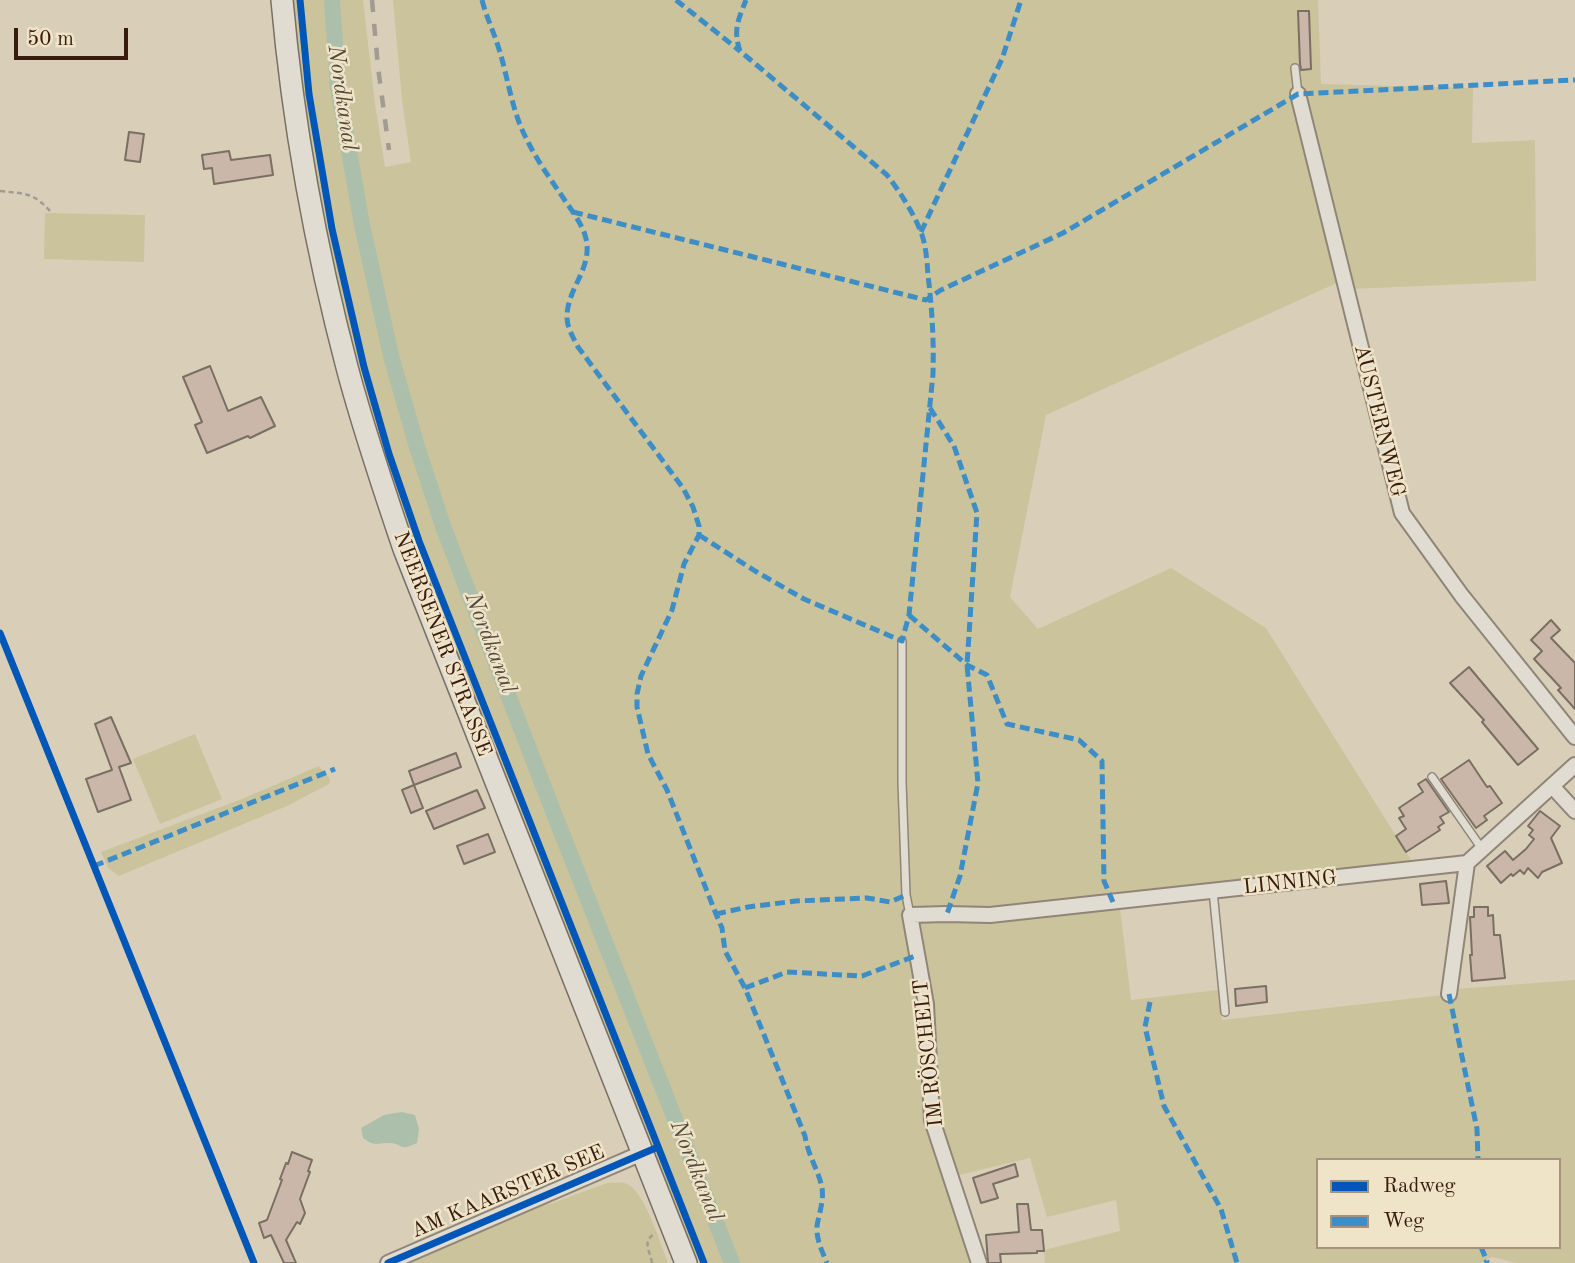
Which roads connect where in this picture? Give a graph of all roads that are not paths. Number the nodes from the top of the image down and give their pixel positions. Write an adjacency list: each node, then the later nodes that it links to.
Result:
1 (282, 0): 16 (main road, NEERSENER STRASSE)
2 (1295, 68): 3 (lane)
3 (1298, 94): 5 (street, AUSTERNWEG)
4 (902, 641): 13 (lane)
5 (1575, 737)
6 (1575, 765): 8 (street)
7 (1432, 778): 10 (lane)
8 (1552, 786): 9 (street); 10 (street)
9 (1575, 811)
10 (1483, 849): 11 (street)
11 (1467, 863): 12 (street, LINNING); 14 (street)
12 (1213, 891): 13 (street, LINNING); 15 (lane)
13 (910, 915): 19 (street, IM RÖSCHELT)
14 (1449, 994)
15 (1225, 1012)
16 (642, 1153): 17 (street, AM KAARSTER SEE); 18 (main road, NEERSENER STRASSE)
17 (388, 1263)
18 (686, 1263)
19 (979, 1263)

